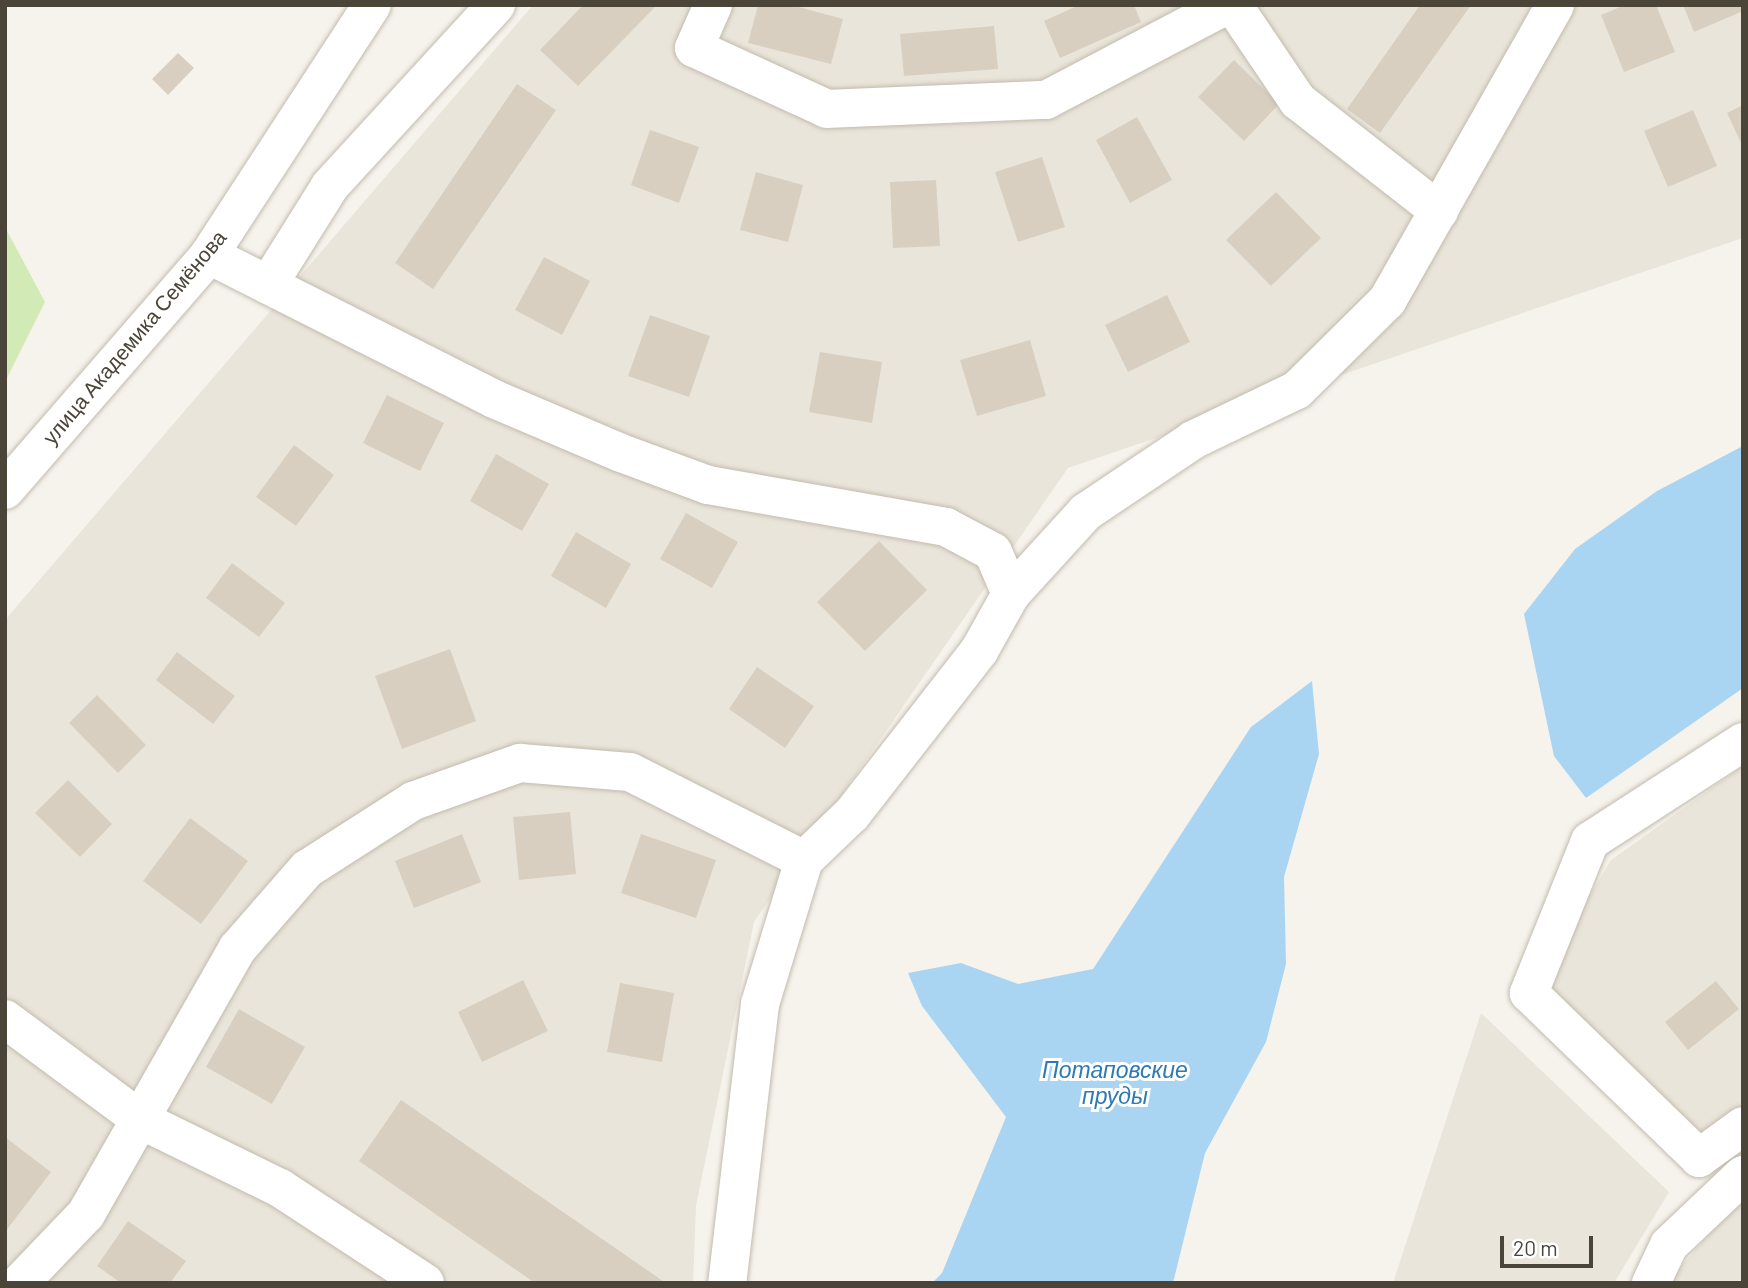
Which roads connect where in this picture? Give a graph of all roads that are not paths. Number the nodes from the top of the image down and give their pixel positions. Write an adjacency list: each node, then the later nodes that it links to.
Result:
1 (372, 5): 7 (street, улица Академика Семёнова)
2 (496, 5): 8 (street)
3 (713, 5): 4 (street)
4 (1230, 5): 6 (street)
5 (1555, 5): 6 (street)
6 (1439, 211): 10 (street)
7 (208, 255): 8 (street); 9 (street, улица Академика Семёнова)
8 (268, 285): 10 (street)
9 (5, 490)
10 (1011, 594): 12 (street)
11 (1743, 742): 15 (street)
12 (804, 860): 14 (street); 19 (street)
13 (5, 1019): 14 (street)
14 (141, 1120): 17 (street); 18 (street)
15 (1743, 1126)
16 (1743, 1175): 20 (street)
17 (416, 1280)
18 (20, 1283)
19 (727, 1283)
20 (1651, 1283)

